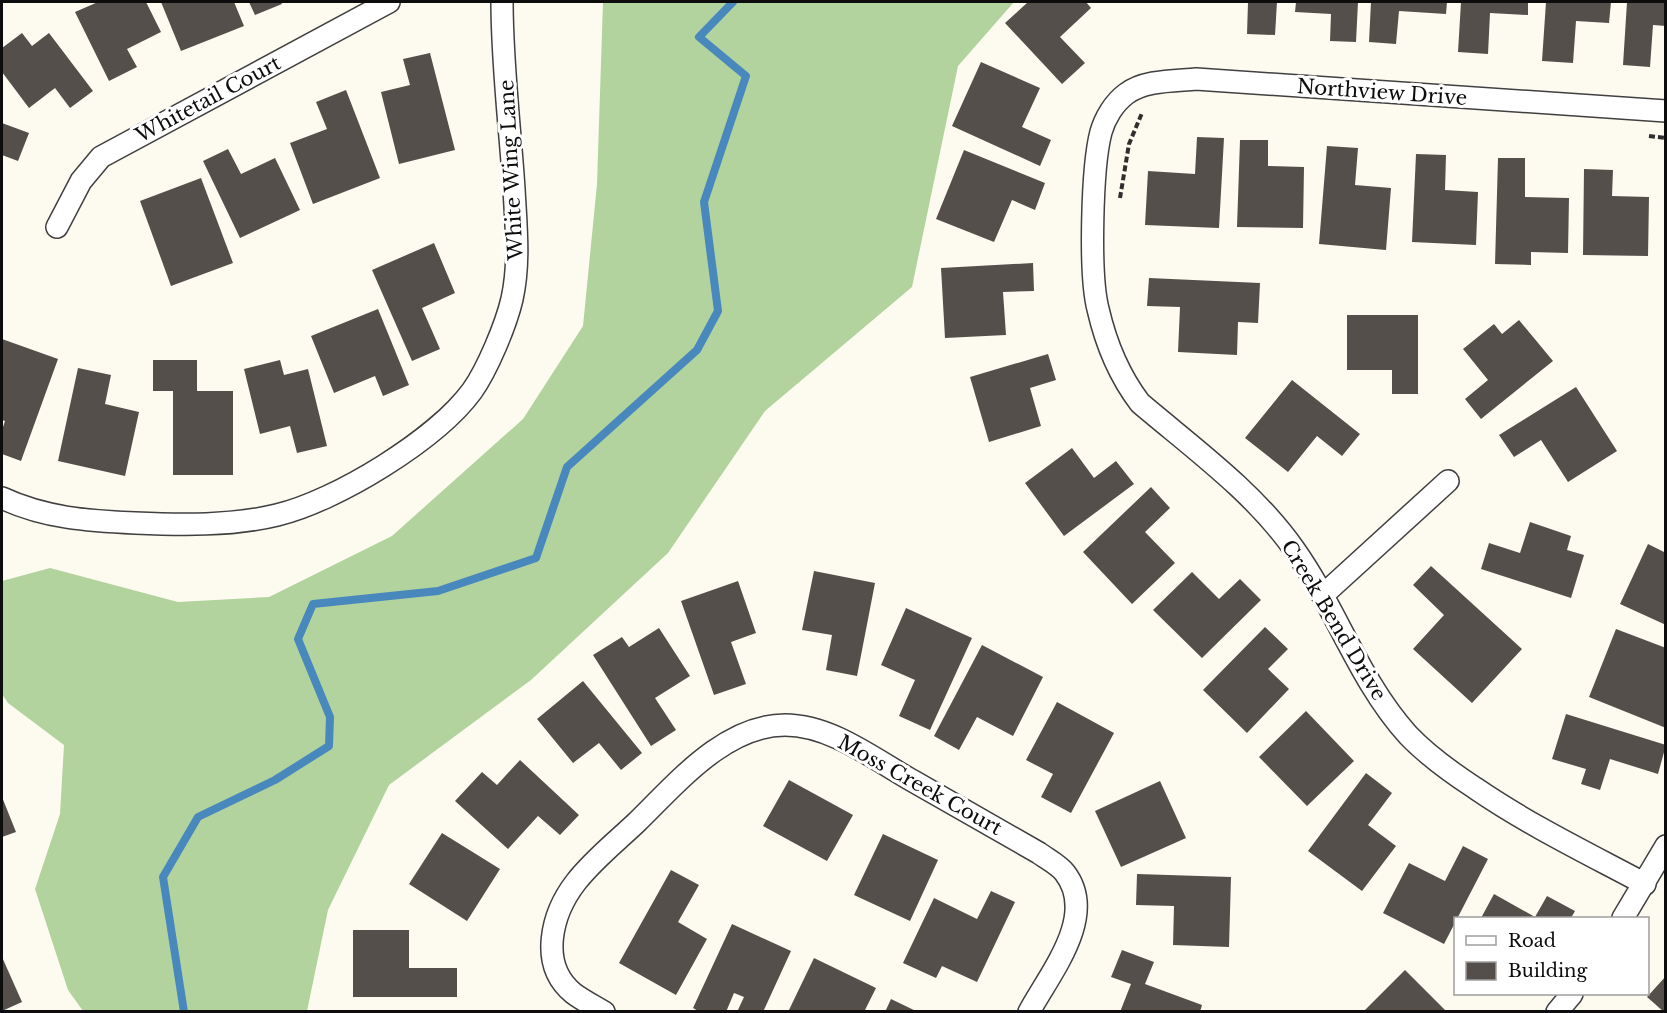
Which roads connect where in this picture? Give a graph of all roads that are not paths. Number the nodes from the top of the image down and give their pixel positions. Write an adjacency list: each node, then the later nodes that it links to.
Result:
1 (389, 2): 5 (street, Whitetail Court)
2 (502, 2): 7 (street, White Wing Lane)
3 (1665, 111): 4 (street, Northview Drive)
4 (1109, 112): 8 (street, Creek Bend Drive)
5 (57, 227)
6 (1448, 481): 8 (street)
7 (2, 498)
8 (1323, 595): 10 (street, Creek Bend Drive)
9 (1665, 846): 10 (street)
10 (1645, 884): 11 (street)
11 (1624, 917)
12 (1570, 995): 15 (street)
13 (604, 1011): 14 (street, Moss Creek Court)
14 (1029, 1011)
15 (1557, 1011)

